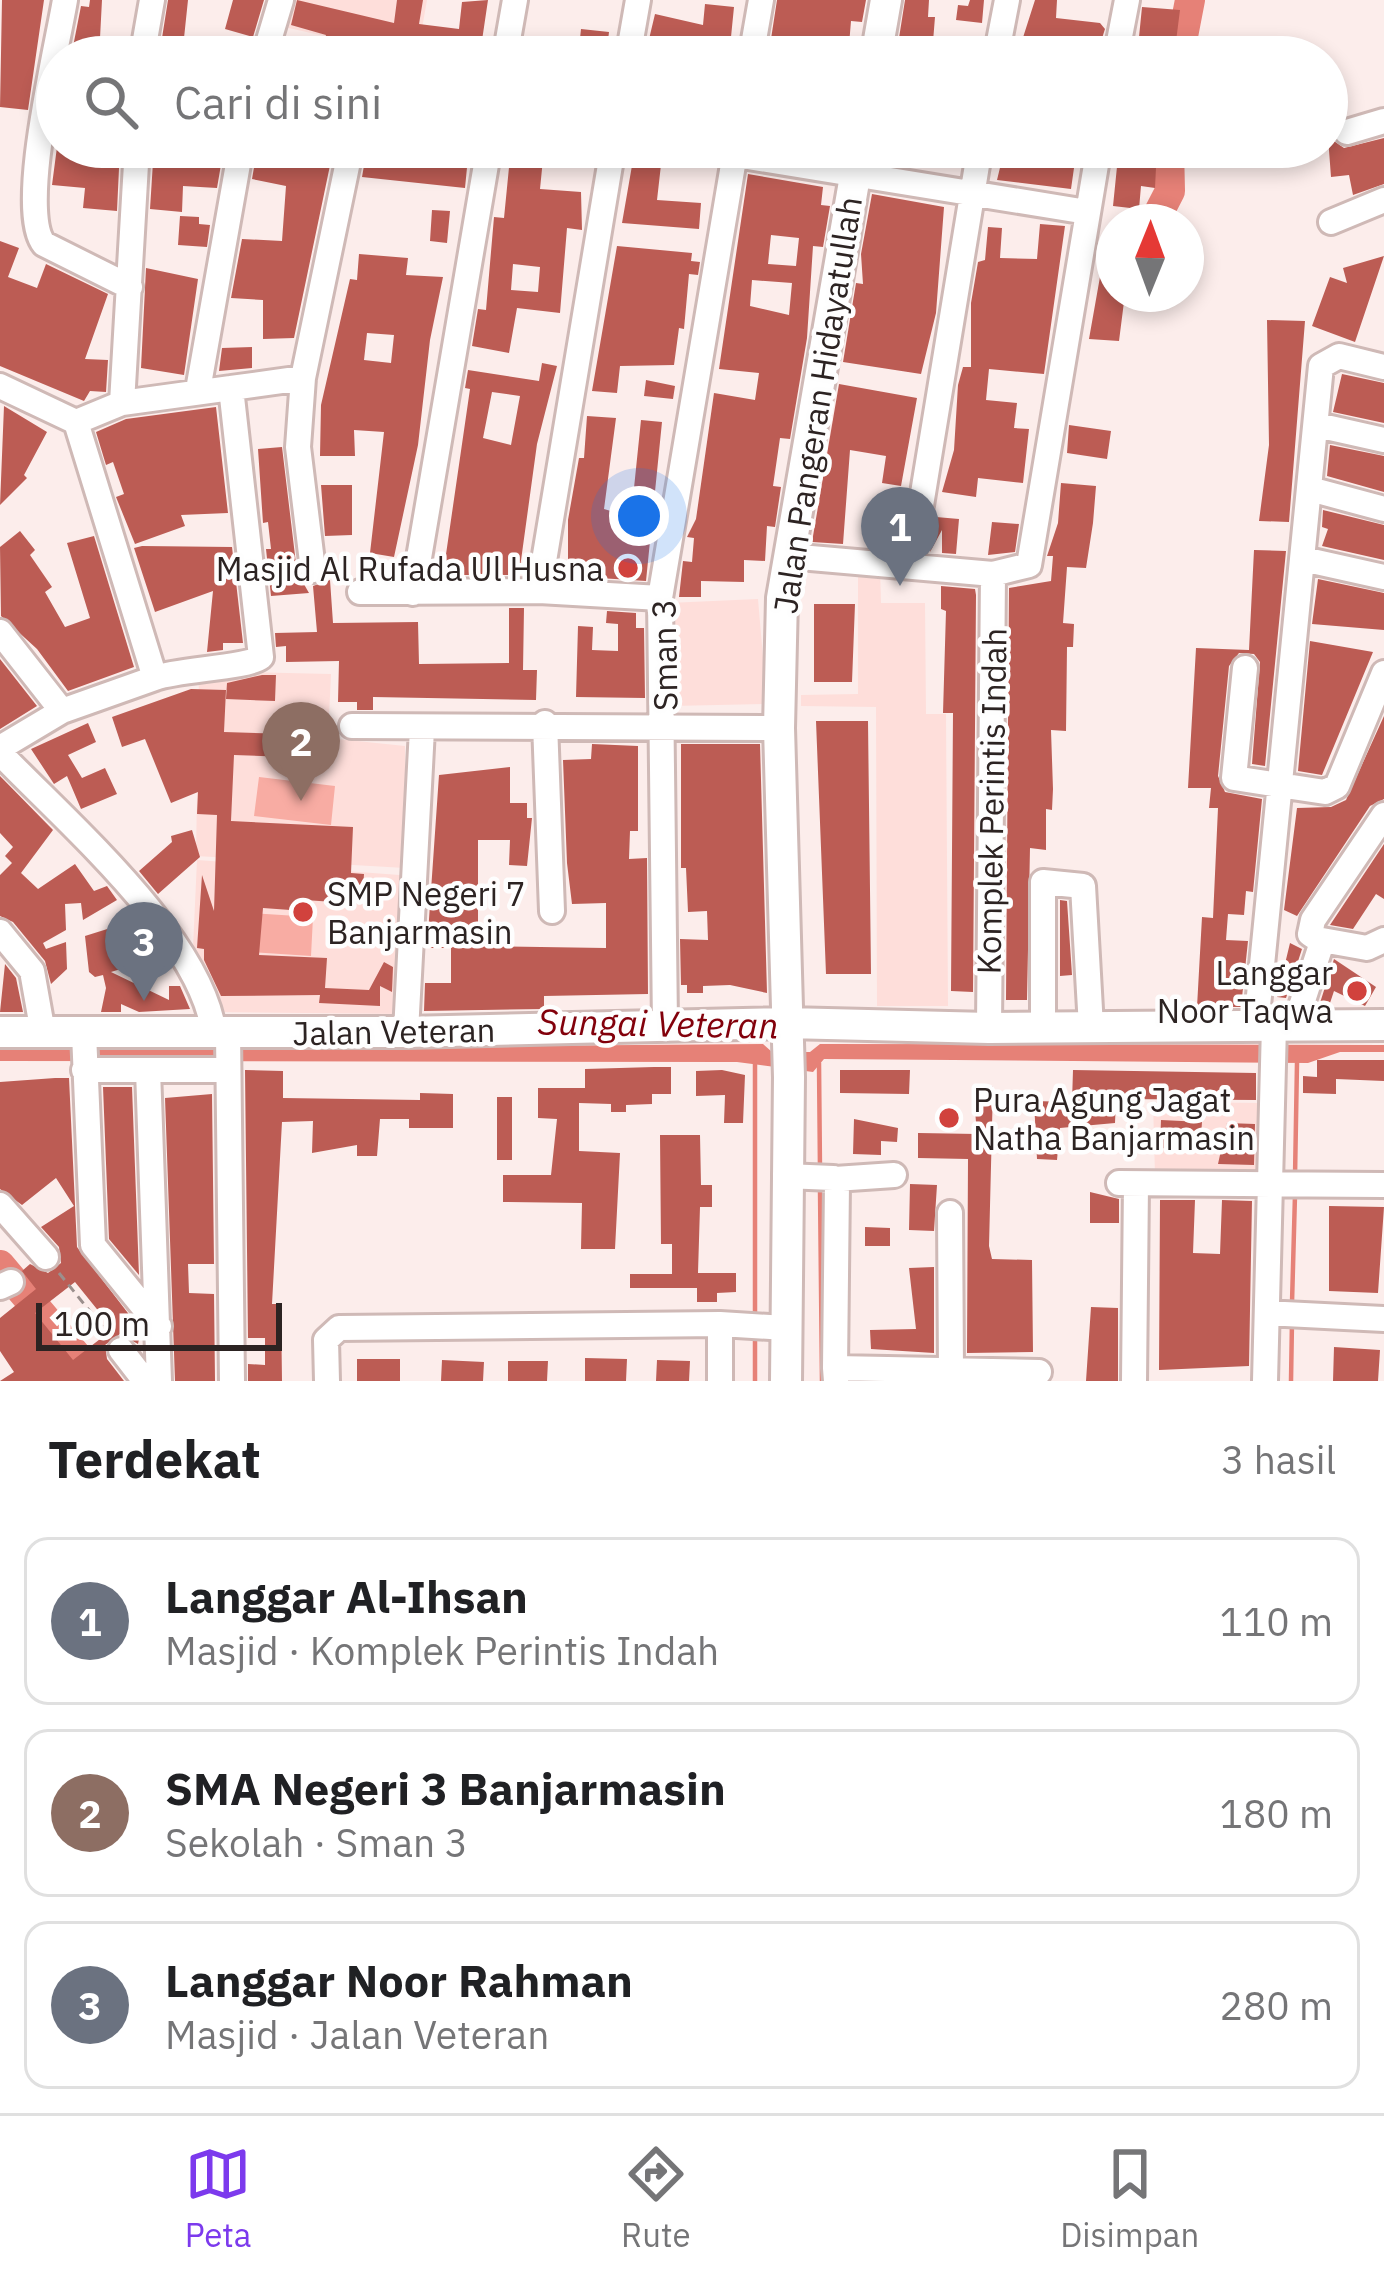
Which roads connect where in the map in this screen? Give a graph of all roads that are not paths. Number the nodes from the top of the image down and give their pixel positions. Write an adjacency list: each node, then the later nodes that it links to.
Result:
1 (65, 0): 10 (street)
2 (152, 0): 11 (street)
3 (281, 0): 12 (street)
4 (515, 0): 13 (street)
5 (638, 0): 14 (street)
6 (761, 0): 15 (street)
7 (886, 0): 16 (main road)
8 (1007, 0): 17 (street)
9 (1127, 0): 18 (street)
10 (59, 36)
11 (146, 36)
12 (270, 36)
13 (509, 36)
14 (632, 36)
15 (755, 36)
16 (880, 36)
17 (1001, 36)
18 (1120, 36)
19 (1384, 122): 20 (street)
20 (1348, 132)
21 (36, 168): 36 (street)
22 (136, 168): 36 (street)
23 (238, 168): 41 (street)
24 (347, 168): 38 (street)
25 (485, 168): 56 (street)
26 (609, 168): 54 (street)
27 (732, 168): 57 (street, Sman 3)
28 (856, 168): 48 (main road, Jalan Pangeran Hidayatullah)
29 (879, 168): 32 (street)
30 (976, 168): 32 (street)
31 (1095, 168): 34 (street)
32 (971, 197): 34 (street); 50 (street)
33 (1384, 200): 35 (street)
34 (1087, 212): 52 (street)
35 (1330, 222)
36 (130, 287): 42 (street)
37 (1384, 367): 44 (street)
38 (303, 378): 40 (street); 51 (street)
39 (0, 386): 43 (street)
40 (231, 388): 41 (street); 61 (street)
41 (198, 390): 42 (street)
42 (122, 403): 43 (street)
43 (76, 422): 61 (street)
44 (1317, 424): 45 (street); 46 (street)
45 (1384, 440)
46 (1310, 489): 47 (street); 49 (street)
47 (1384, 509)
48 (788, 556): 50 (street); 66 (main road, Jalan Pangeran Hidayatullah)
49 (1303, 559): 53 (street); 69 (street)
50 (911, 566): 52 (street)
51 (314, 570)
52 (993, 574): 77 (street, Komplek Perintis Indah)
53 (1384, 577)
54 (538, 591): 56 (street); 57 (street)
55 (360, 592): 56 (street)
56 (413, 593)
57 (660, 598): 64 (street, Sman 3)
58 (0, 632): 62 (street)
59 (1245, 668): 69 (street)
60 (1384, 673): 69 (street)
61 (154, 677): 62 (street)
62 (62, 711): 68 (street)
63 (545, 723): 64 (street); 67 (street); 71 (street)
64 (665, 724): 66 (street); 75 (street, Sman 3)
65 (352, 726): 67 (street)
66 (779, 728): 85 (main road, Jalan Pangeran Hidayatullah)
67 (422, 729): 82 (street)
68 (0, 751): 84 (street)
69 (1280, 784): 80 (street)
70 (1384, 815): 73 (street)
71 (552, 911)
72 (0, 932): 83 (street)
73 (1322, 940): 74 (street); 80 (street)
74 (1384, 940)
75 (665, 1024): 82 (main road, Jalan Veteran); 85 (main road, Jalan Veteran)
76 (1384, 1025): 80 (main road, Jalan Veteran)
77 (988, 1028): 78 (main road, Jalan Veteran); 85 (main road, Jalan Veteran)
78 (1043, 1028): 79 (main road, Jalan Veteran); 79 (street)
79 (1091, 1028): 80 (main road, Jalan Veteran)
80 (1275, 1030): 90 (street)
81 (0, 1032): 83 (main road, Jalan Veteran)
82 (406, 1032): 84 (main road, Jalan Veteran)
83 (43, 1033): 86 (main road, Jalan Veteran)
84 (225, 1049): 86 (main road, Jalan Veteran); 87 (street); 106 (street)
85 (788, 1049): 89 (main road, Jalan Pangeran Hidayatullah)
86 (84, 1053): 87 (street); 98 (street)
87 (148, 1070): 98 (street)
88 (893, 1175): 89 (street)
89 (815, 1177): 99 (main road, Jalan Pangeran Hidayatullah); 103 (street)
90 (1280, 1181): 91 (street); 95 (street); 110 (street)
91 (1384, 1185)
92 (0, 1205): 94 (street)
93 (950, 1213): 101 (street)
94 (46, 1257)
95 (1284, 1314): 96 (street); 111 (street)
96 (1384, 1318)
97 (730, 1324): 99 (street); 107 (street); 108 (street)
98 (159, 1326): 105 (street)
99 (779, 1328): 109 (main road, Jalan Pangeran Hidayatullah)
100 (121, 1350): 104 (street)
101 (951, 1370): 102 (street); 103 (street)
102 (1039, 1372)
103 (836, 1374)
104 (146, 1381)
105 (159, 1381)
106 (232, 1381)
107 (327, 1381)
108 (720, 1381)
109 (786, 1381)
110 (1134, 1381)
111 (1265, 1381)

